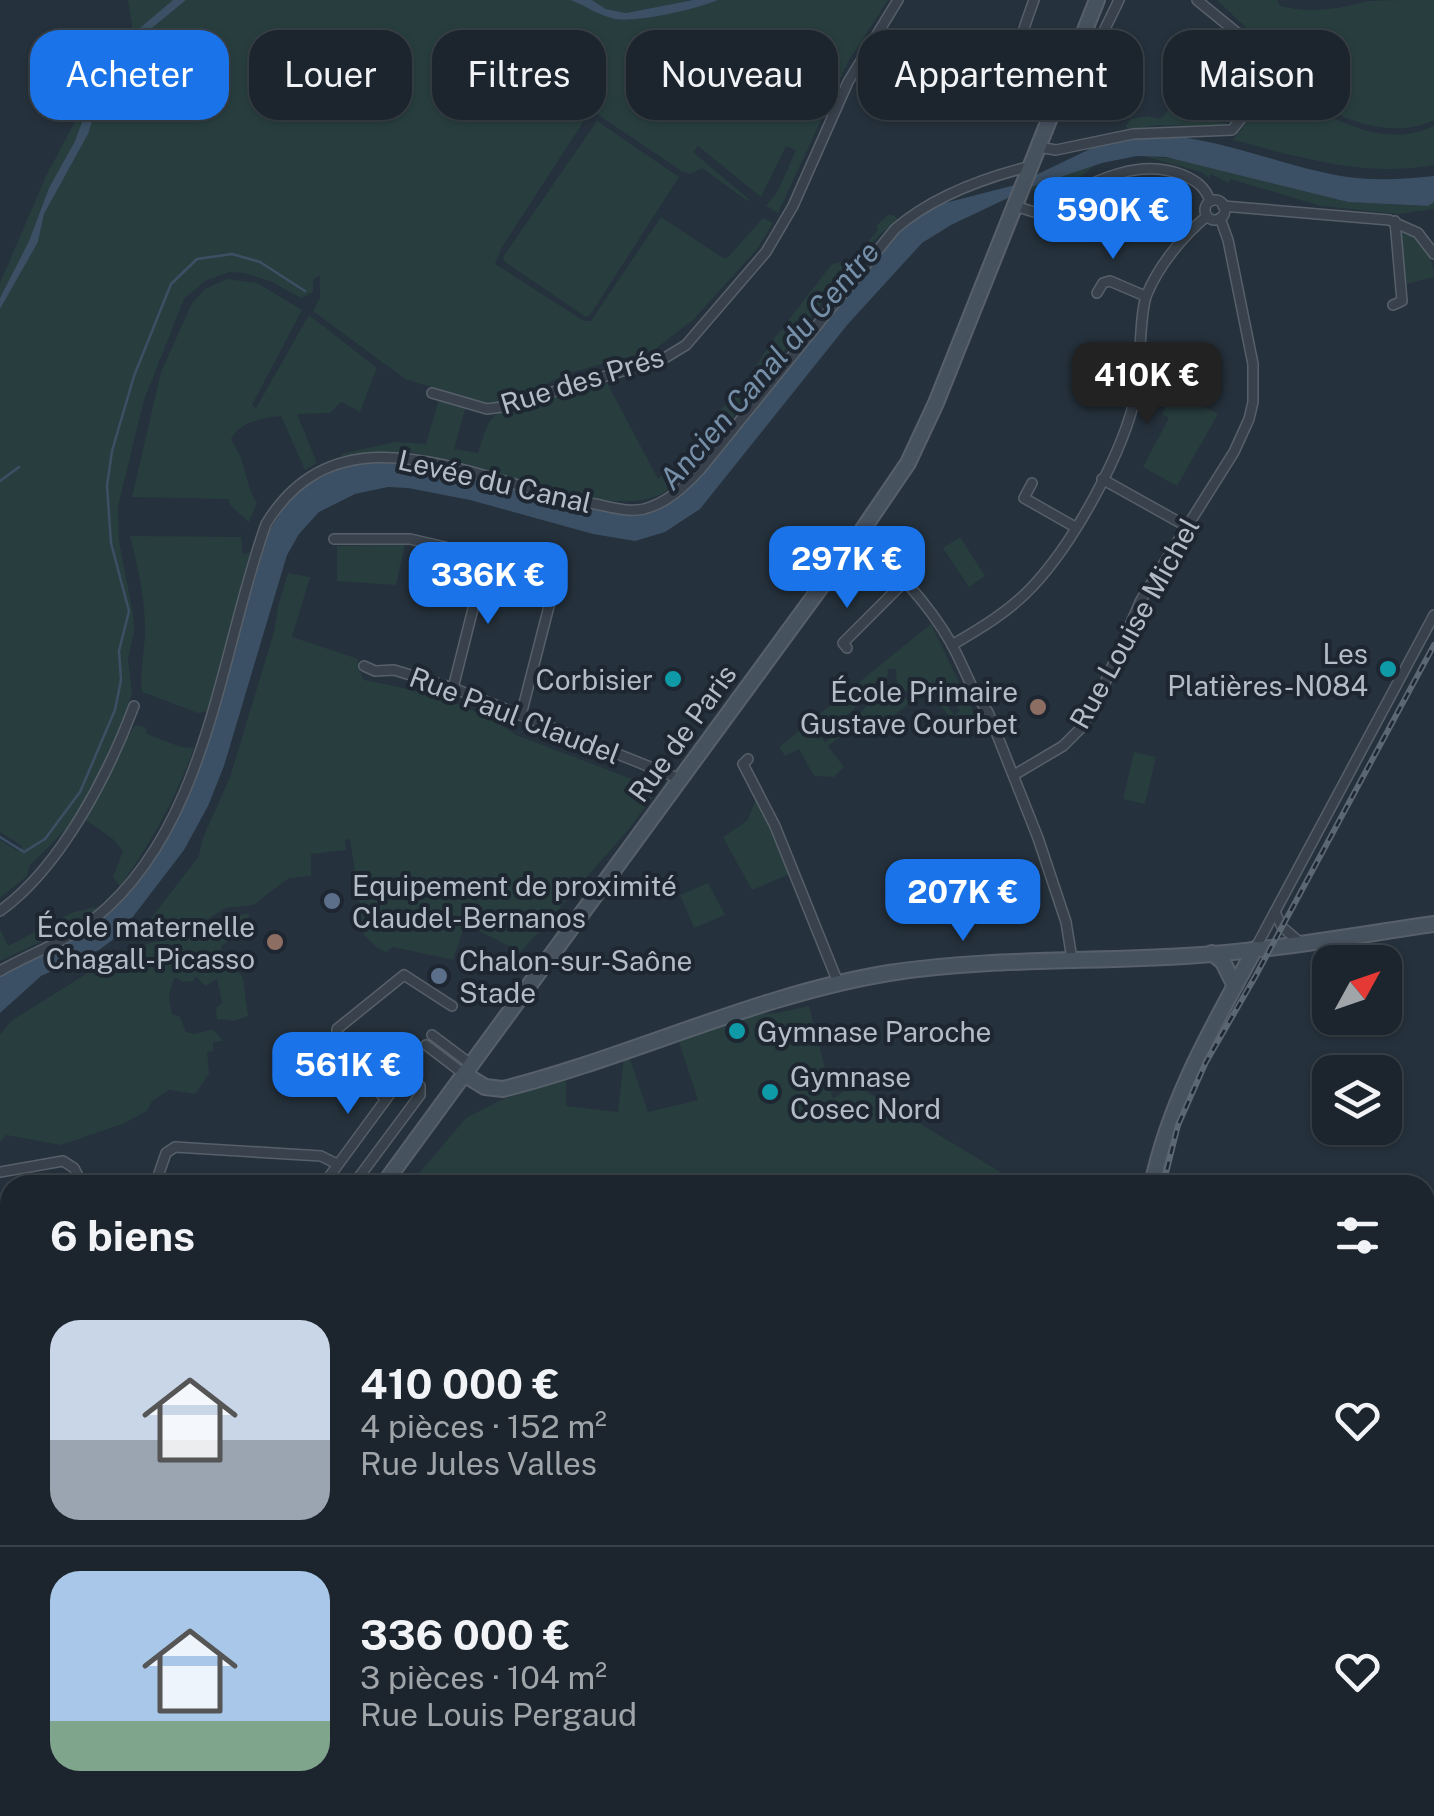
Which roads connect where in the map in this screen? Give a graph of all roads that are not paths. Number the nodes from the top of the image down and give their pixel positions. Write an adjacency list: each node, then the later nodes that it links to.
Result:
1 (898, 0): 22 (street, Rue des Prés)
2 (1034, 0): 6 (street)
3 (1097, 0): 7 (main road, Rue de Paris)
4 (1119, 0): 8 (street, Rue de Paris)
5 (1197, 0): 10 (street)
6 (1023, 30)
7 (1085, 30)
8 (1104, 30)
9 (1049, 120): 10 (main road, Rue de Paris)
10 (1038, 147): 11 (main road, Rue de Paris)
11 (1029, 170): 13 (main road, Rue de Paris); 48 (street, Levée du Canal)
12 (1210, 202): 13 (street); 14 (street); 15 (street)
13 (1016, 204): 27 (main road, Rue de Paris)
14 (1223, 206): 16 (street); 17 (street)
15 (1206, 216): 16 (street); 20 (street)
16 (1220, 218): 25 (street, Rue Louise Michel)
17 (1396, 222): 18 (street); 21 (street)
18 (1434, 254)
19 (1097, 293): 20 (street)
20 (1145, 296): 23 (street)
21 (1393, 305)
22 (432, 394)
23 (1102, 479): 25 (street); 26 (street)
24 (1032, 484): 26 (street)
25 (1186, 526): 39 (street, Rue Louise Michel)
26 (1075, 527): 32 (street)
27 (860, 535): 30 (street); 40 (main road, Rue de Paris)
28 (334, 539): 29 (street)
29 (486, 557): 35 (street); 37 (street)
30 (905, 581): 32 (street); 33 (street)
31 (1434, 615): 42 (street)
32 (952, 645): 39 (street)
33 (847, 648)
34 (364, 666): 35 (street, Rue Paul Claudel)
35 (453, 688): 37 (street, Rue Paul Claudel)
36 (134, 706): 41 (street)
37 (522, 716): 40 (street, Rue Paul Claudel)
38 (748, 759): 49 (street)
39 (1014, 775): 47 (street)
40 (680, 779): 54 (main road, Rue de Paris)
41 (0, 911)
42 (1275, 912): 44 (street); 45 (street)
43 (1434, 924): 44 (main road)
44 (1302, 944): 45 (main road)
45 (1255, 949): 46 (main road); 50 (main road)
46 (1212, 954): 47 (main road); 50 (main road)
47 (1072, 960): 49 (main road)
48 (0, 971)
49 (838, 985): 54 (main road)
50 (1235, 986): 63 (main road)
51 (452, 1006): 55 (street)
52 (432, 1035): 54 (street)
53 (426, 1044): 54 (street)
54 (468, 1069): 62 (main road, Rue de Paris)
55 (386, 1098): 56 (street); 61 (street)
56 (337, 1164): 59 (street); 60 (street)
57 (0, 1172): 58 (street)
58 (78, 1175)
59 (158, 1175)
60 (330, 1175)
61 (360, 1175)
62 (390, 1175)
63 (1154, 1175)

